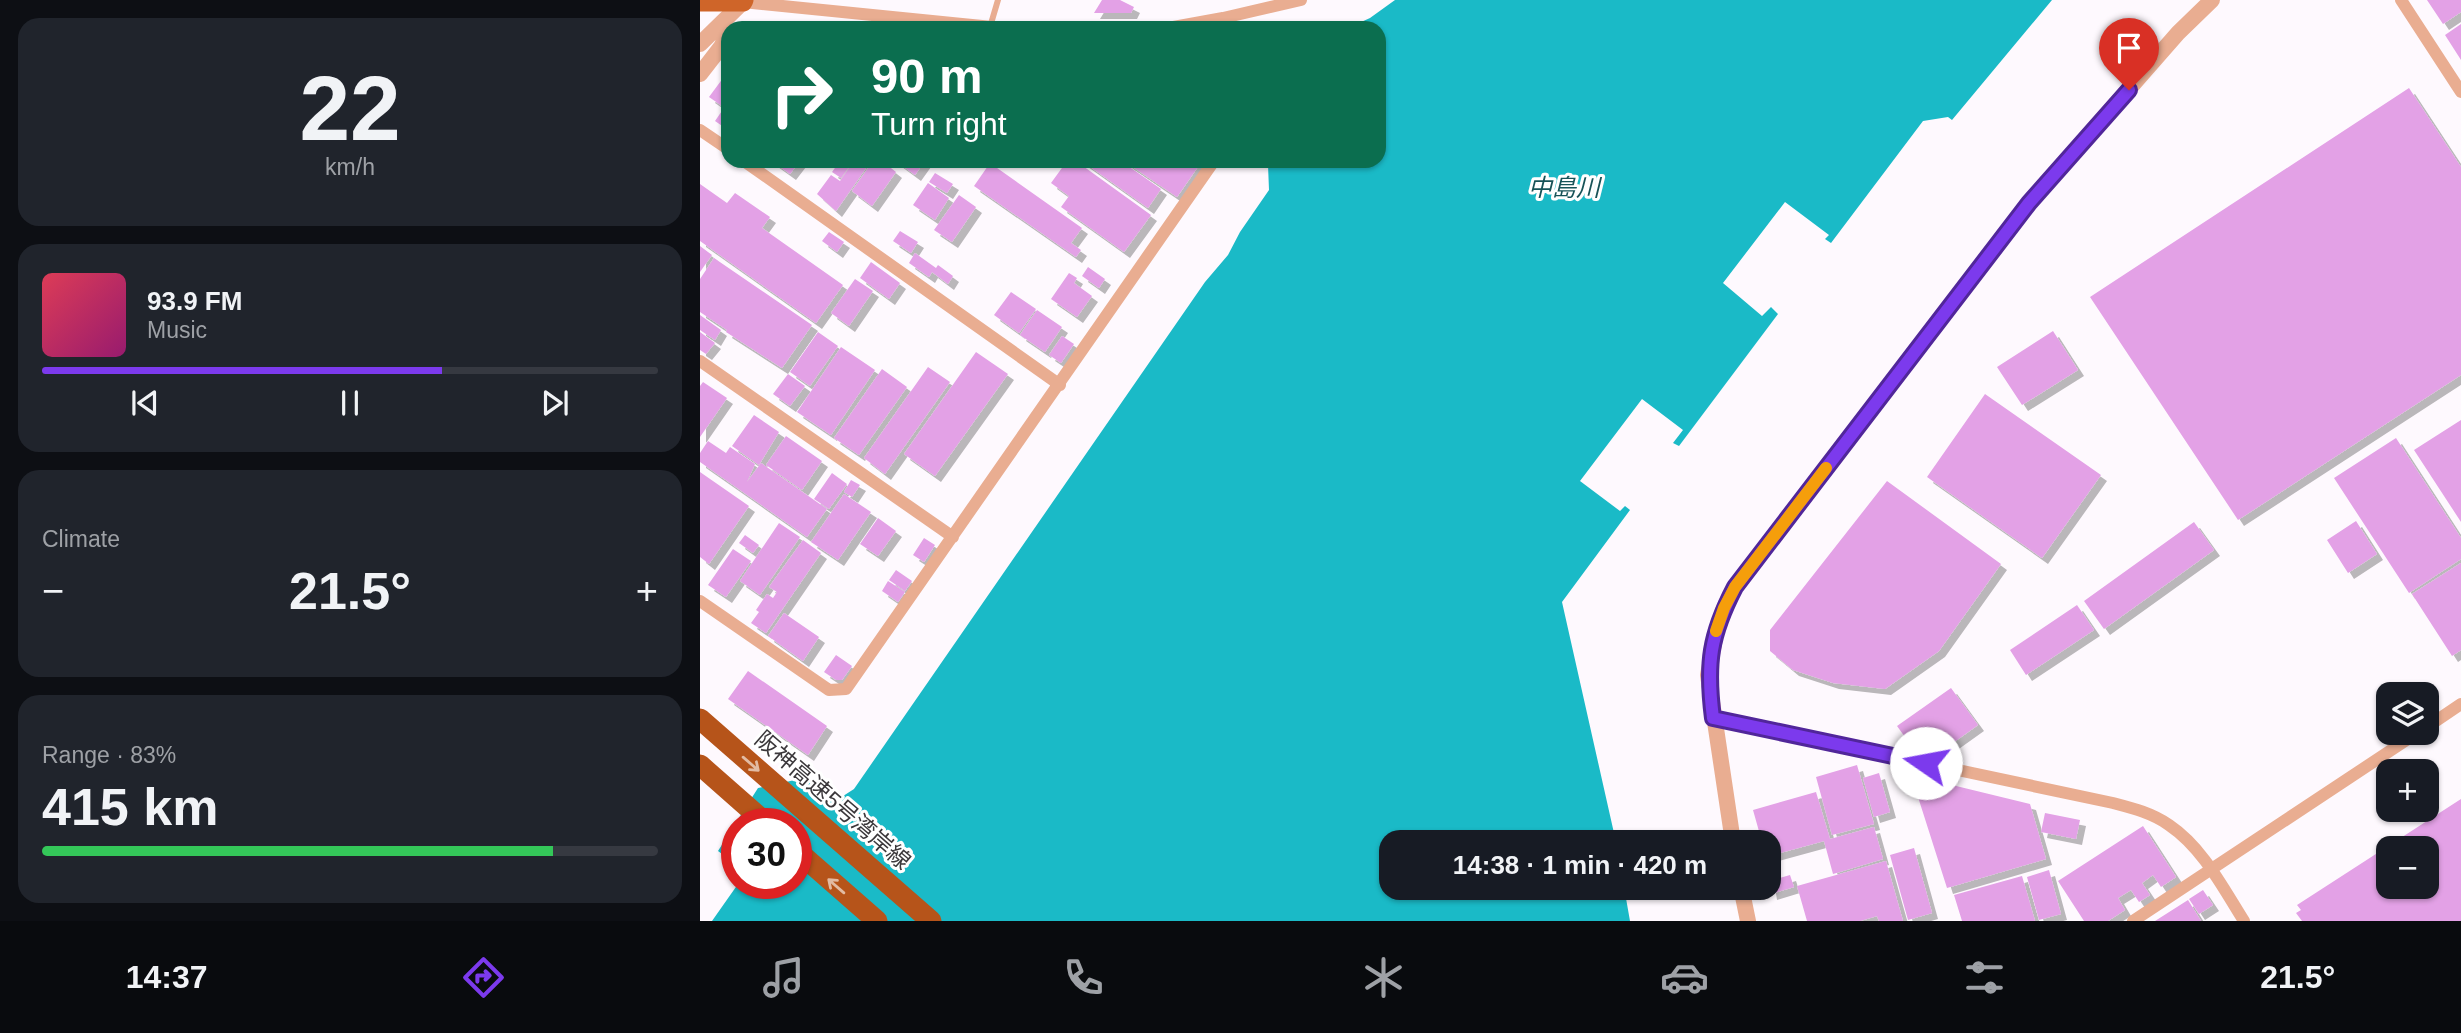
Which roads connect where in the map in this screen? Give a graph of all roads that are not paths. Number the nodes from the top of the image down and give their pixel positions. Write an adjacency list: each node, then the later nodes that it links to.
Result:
1 (998, 0): 11 (lane)
2 (1263, 0): 12 (street)
3 (1301, 0): 13 (street)
4 (2212, 0): 28 (street)
5 (2401, 0): 18 (street)
6 (743, 1): 7 (main road); 8 (street); 9 (street); 10 (street)
7 (700, 2)
8 (723, 21)
9 (733, 21)
10 (938, 21)
11 (996, 21)
12 (1227, 21)
13 (1231, 21)
14 (721, 23): 15 (street)
15 (700, 44)
16 (721, 47): 17 (street)
17 (700, 74)
18 (2461, 92)
19 (700, 130): 20 (street)
20 (721, 144)
21 (754, 168): 24 (street)
22 (1209, 168): 24 (street)
23 (700, 361): 25 (street)
24 (1060, 385): 25 (street)
25 (953, 537): 26 (street)
26 (700, 601)
27 (2461, 704): 30 (street)
28 (1713, 718): 34 (street); 36 (street)
29 (700, 719): 39 (highway, 阪神高速5号湾岸線, one-way to 39)
30 (2439, 719)
31 (2399, 745): 36 (street)
32 (700, 765): 33 (highway)
33 (749, 808)
34 (1731, 830)
35 (812, 864): 38 (highway, one-way to 35)
36 (2211, 869): 41 (street); 42 (street)
37 (1744, 900): 40 (street)
38 (877, 921)
39 (931, 921)
40 (1748, 921)
41 (2133, 921)
42 (2244, 921)

